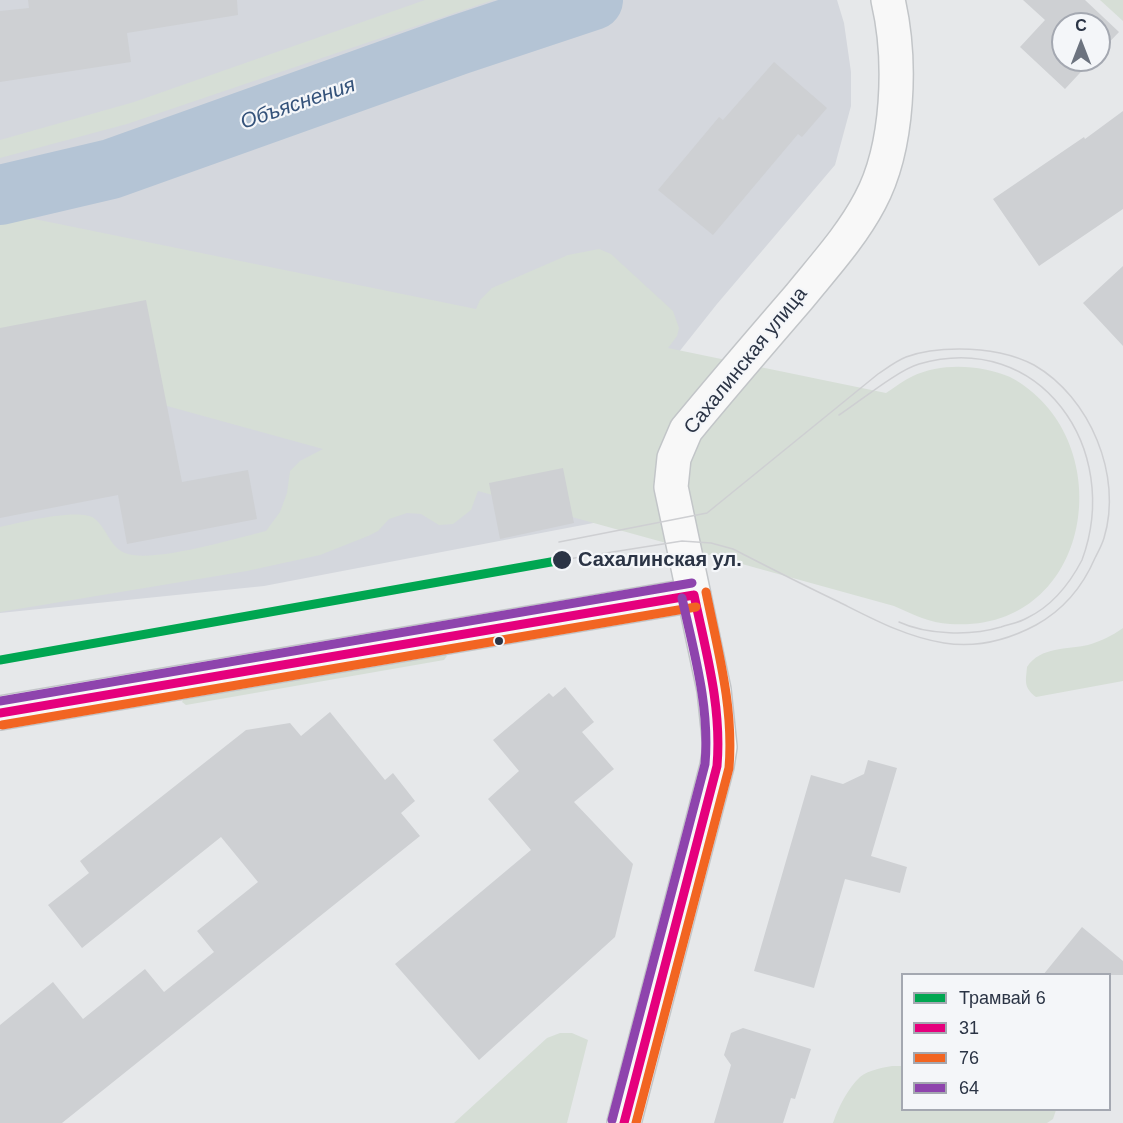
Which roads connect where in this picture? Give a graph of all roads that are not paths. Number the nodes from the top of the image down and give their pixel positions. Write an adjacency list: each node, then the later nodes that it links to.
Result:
1 (888, 0): 2 (main road, Сахалинская улица)
2 (694, 595): 3 (main road); 4 (main road, Сахалинская улица)
3 (0, 713)
4 (624, 1123)

